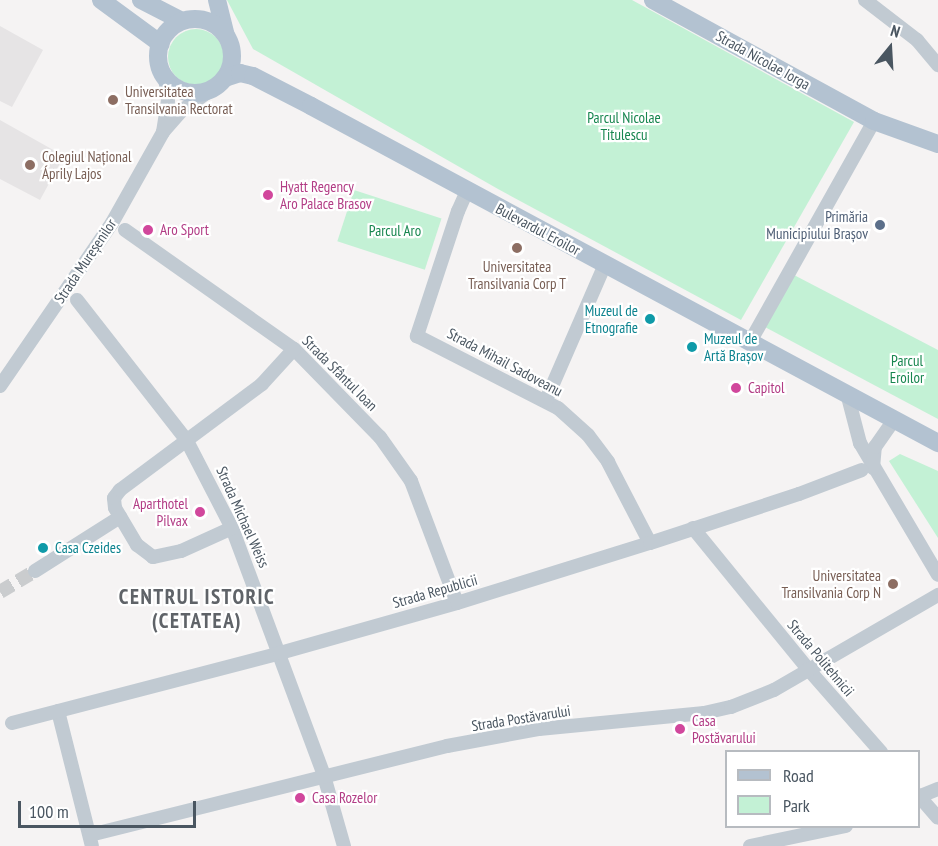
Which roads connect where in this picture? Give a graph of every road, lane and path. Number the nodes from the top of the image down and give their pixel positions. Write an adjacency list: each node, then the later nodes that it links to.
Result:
1 (101, 0): 9 (main road)
2 (141, 0): 7 (main road)
3 (205, 0): 7 (main road)
4 (217, 0): 8 (main road)
5 (653, 0): 13 (main road, Strada Nicolae Iorga)
6 (865, 0): 10 (street)
7 (185, 20): 8 (main road); 9 (main road)
8 (226, 35): 12 (main road)
9 (161, 44): 11 (main road)
10 (938, 65)
11 (165, 77): 12 (main road); 14 (street, Strada Mureșenilor)
12 (219, 83): 14 (street, Strada Mureșenilor); 16 (main road, Bulevardul Eroilor)
13 (874, 121): 15 (main road, Strada Nicolae Iorga); 20 (street)
14 (163, 132): 22 (street, Strada Mureșenilor)
15 (938, 144)
16 (467, 191): 18 (main road, Bulevardul Eroilor); 24 (street, Strada Mihail Sadoveanu)
17 (125, 230): 21 (street, Strada Sfântul Ioan)
18 (605, 264): 20 (main road, Bulevardul Eroilor); 24 (street)
19 (77, 300): 26 (street, Strada Michael Weiss)
20 (750, 342): 23 (main road, Bulevardul Eroilor)
21 (294, 349): 26 (street); 36 (street, Strada Sfântul Ioan)
22 (0, 386)
23 (848, 397): 25 (main road, Bulevardul Eroilor); 28 (street)
24 (546, 400): 32 (street, Strada Mihail Sadoveanu)
25 (893, 421): 27 (main road, Bulevardul Eroilor); 28 (street)
26 (187, 441): 29 (street); 30 (street, Strada Michael Weiss)
27 (938, 443)
28 (868, 469): 31 (street, Strada Republicii); 34 (street)
29 (120, 517): 30 (street); 33 (street)
30 (232, 528): 37 (street, Strada Michael Weiss)
31 (693, 528): 32 (street, Strada Republicii); 38 (street, Strada Politehnicii)
32 (650, 543): 36 (street, Strada Republicii)
33 (35, 571)
34 (938, 575)
35 (938, 595): 38 (street, Strada Postăvarului)
36 (458, 603): 37 (street, Strada Republicii)
37 (280, 653): 39 (street, Strada Republicii); 42 (street, Strada Michael Weiss)
38 (808, 669): 41 (street, Strada Politehnicii); 42 (street, Strada Postăvarului)
39 (58, 711): 40 (street, Strada Republicii); 48 (street)
40 (12, 723)
41 (878, 750)
42 (324, 776): 48 (street, Strada Postăvarului); 49 (street, Strada Michael Weiss)
43 (938, 789): 44 (street)
44 (920, 796)
45 (920, 797): 46 (street)
46 (938, 818)
47 (836, 828): 50 (street)
48 (91, 840)
49 (344, 846)
50 (750, 846)

